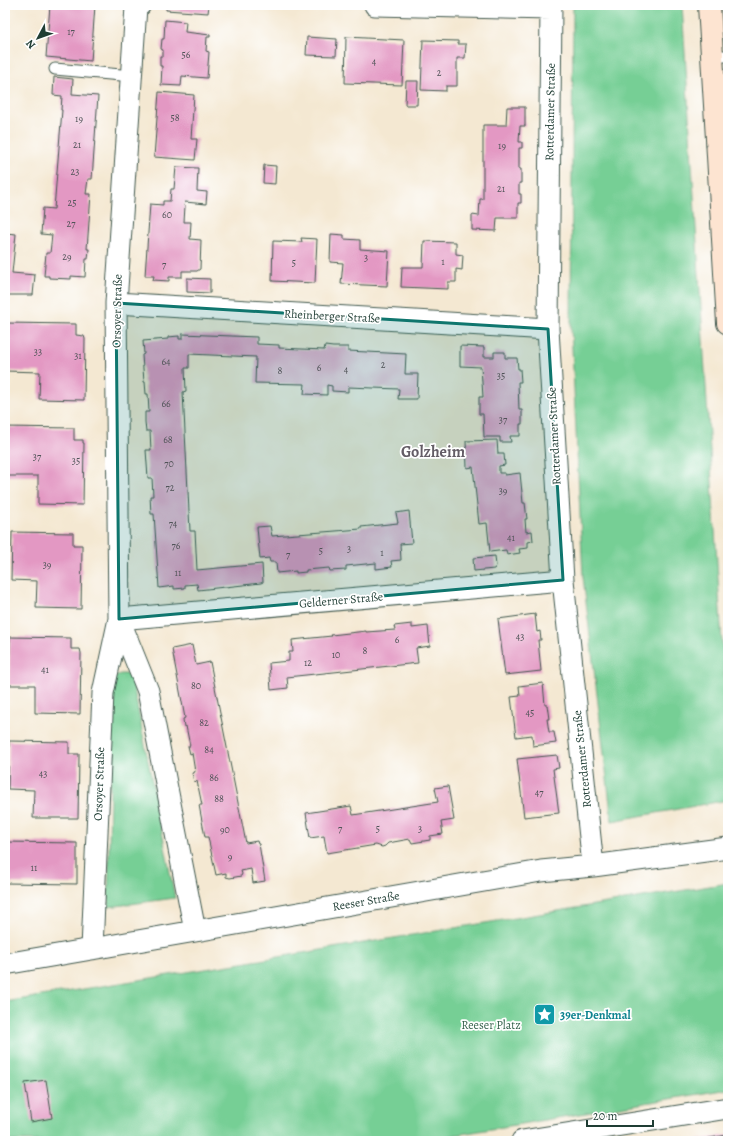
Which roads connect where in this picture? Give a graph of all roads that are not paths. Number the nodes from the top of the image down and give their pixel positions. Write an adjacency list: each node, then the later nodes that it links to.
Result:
1 (140, 5): 7 (street, Orsoyer Straße)
2 (375, 5): 4 (street)
3 (708, 5): 5 (street)
4 (551, 7): 10 (street, Rotterdamer Straße)
5 (720, 56): 9 (street)
6 (55, 69): 7 (lane)
7 (132, 76): 8 (street, Orsoyer Straße)
8 (116, 303): 10 (street, Rheinberger Straße); 12 (street, Orsoyer Straße)
9 (728, 323)
10 (548, 329): 11 (street, Rotterdamer Straße)
11 (563, 580): 12 (street, Gelderner Straße); 14 (street, Rotterdamer Straße)
12 (119, 620): 15 (street, Orsoyer Straße); 16 (street, Orsoyer Straße)
13 (728, 848): 14 (street, Reeser Straße)
14 (593, 866): 15 (street, Reeser Straße)
15 (195, 931): 16 (street, Reeser Straße)
16 (92, 949): 17 (street, Reeser Straße)
17 (5, 964)
18 (728, 1108): 19 (street)
19 (593, 1135): 20 (street)
20 (522, 1141)

